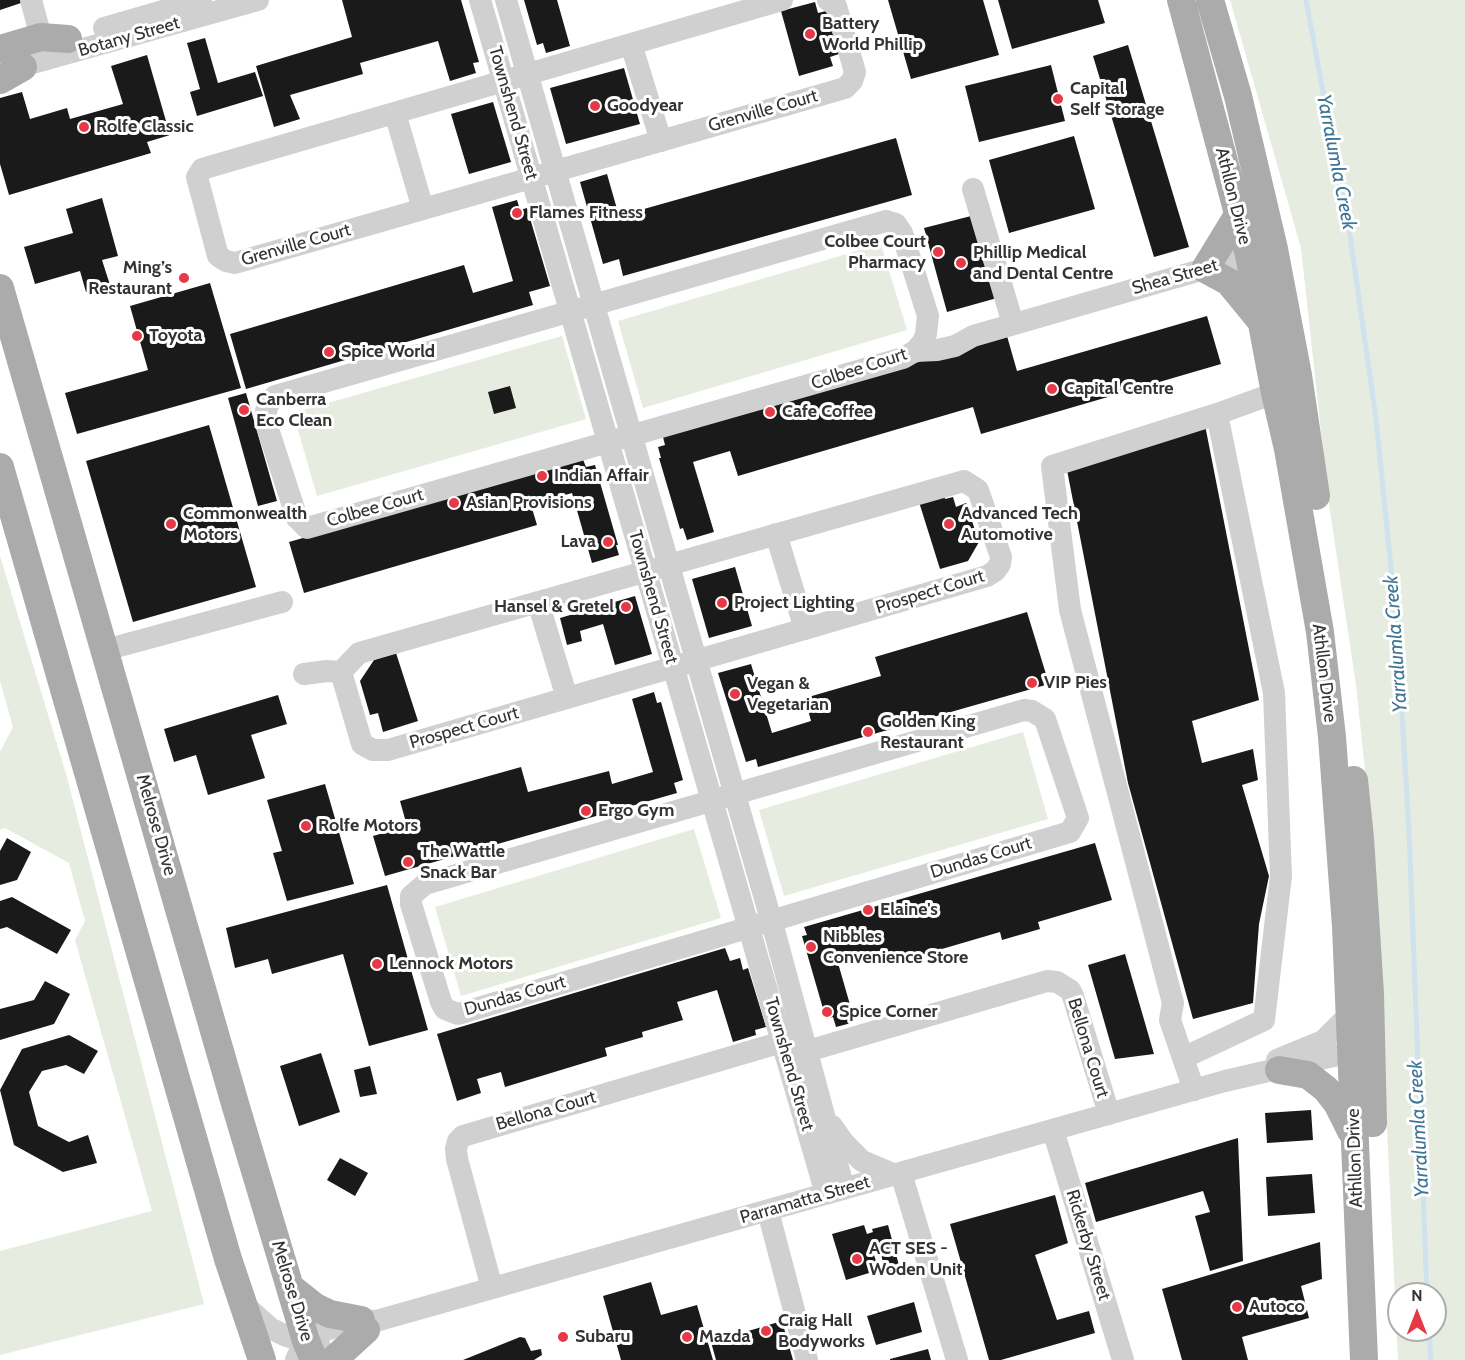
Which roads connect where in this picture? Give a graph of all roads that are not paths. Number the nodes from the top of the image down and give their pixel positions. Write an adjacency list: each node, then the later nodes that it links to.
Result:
1 (31, 0): 11 (street)
2 (201, 0): 10 (street, Botany Street)
3 (258, 0): 10 (street, Botany Street)
4 (480, 0): 16 (street, Townshend Street)
5 (506, 0): 15 (street, Townshend Street)
6 (782, 0): 12 (street, Grenville Court)
7 (828, 0): 18 (street, Grenville Court)
8 (1181, 0): 23 (main road, Athllon Drive)
9 (1210, 0): 24 (main road, Athllon Drive)
10 (176, 10): 11 (street, Botany Street); 14 (street, Botany Street)
11 (55, 38): 13 (main road); 14 (street, Botany Street)
12 (631, 44): 15 (street, Grenville Court); 18 (street)
13 (0, 48)
14 (6, 70)
15 (527, 74): 16 (street, Grenville Court); 19 (street, Townshend Street)
16 (503, 81): 17 (street, Grenville Court); 20 (street, Townshend Street)
17 (395, 112): 22 (street); 22 (street, Grenville Court)
18 (661, 141): 19 (street, Grenville Court)
19 (555, 171): 20 (street, Grenville Court); 27 (street, Townshend Street)
20 (532, 178): 22 (street, Grenville Court); 28 (street, Townshend Street)
21 (973, 189): 31 (street)
22 (423, 209)
23 (1238, 215): 24 (main road, Athllon Drive); 25 (main road)
24 (1261, 252): 25 (street, Shea Street); 30 (main road, Athllon Drive); 34 (main road, Athllon Drive)
25 (1205, 269): 30 (main road); 31 (street, Shea Street)
26 (0, 288): 46 (main road, Melrose Drive)
27 (594, 305): 28 (street, Colbee Court); 29 (street, Colbee Court); 37 (street, Townshend Street)
28 (570, 312): 38 (street, Townshend Street); 38 (street, Colbee Court)
29 (928, 316): 32 (street, Shea Street); 33 (street, Colbee Court)
30 (1262, 322): 35 (main road, Athllon Drive)
31 (1013, 324): 32 (street, Shea Street)
32 (974, 336): 33 (street, Shea Street)
33 (915, 351): 37 (street, Colbee Court)
34 (1298, 375): 35 (street); 56 (main road, Athllon Drive)
35 (1275, 393): 36 (street); 57 (main road, Athllon Drive)
36 (1216, 414): 60 (street); 60 (street)
37 (631, 435): 38 (street, Colbee Court); 41 (street, Townshend Street)
38 (608, 442): 42 (street, Townshend Street)
39 (0, 467): 73 (main road)
40 (776, 534): 41 (street, Prospect Court); 45 (street); 45 (street, Prospect Court)
41 (669, 565): 42 (street, Prospect Court); 47 (street, Townshend Street)
42 (646, 571): 44 (street, Prospect Court); 48 (street, Townshend Street)
43 (282, 602): 46 (street)
44 (538, 602): 49 (street, Prospect Court); 51 (street)
45 (805, 629): 47 (street, Prospect Court)
46 (105, 650): 71 (main road, Melrose Drive)
47 (696, 661): 48 (street, Prospect Court); 52 (street, Townshend Street)
48 (674, 667): 51 (street, Prospect Court); 53 (street, Townshend Street)
49 (341, 672): 50 (street); 51 (street, Prospect Court)
50 (304, 674)
51 (567, 698)
52 (735, 794): 53 (street, Dundas Court); 54 (street, Townshend Street); 54 (street, Dundas Court)
53 (712, 800): 55 (street, Townshend Street); 55 (street, Dundas Court)
54 (771, 920): 55 (street, Dundas Court); 58 (street, Townshend Street)
55 (749, 927): 58 (street, Townshend Street)
56 (1370, 994): 59 (main road); 82 (main road, Athllon Drive)
57 (1350, 1014): 59 (main road, Athllon Drive); 62 (street, Parramatta Street)
58 (792, 1050): 64 (street, Townshend Street); 65 (street, Bellona Court); 69 (street, Townshend Street); 72 (street, Bellona Court)
59 (1351, 1052): 61 (street, Parramatta Street); 67 (main road, Athllon Drive)
60 (1183, 1058): 63 (street)
61 (1279, 1070): 62 (street, Parramatta Street); 67 (main road)
62 (1235, 1079): 63 (street, Parramatta Street)
63 (1194, 1090): 65 (street, Parramatta Street)
64 (825, 1114): 68 (street, Townshend Street); 69 (street, Townshend Street)
65 (1109, 1114): 66 (street, Parramatta Street)
66 (1053, 1130): 68 (street, Parramatta Street); 76 (street, Rickerby Street)
67 (1355, 1138): 81 (main road, Athllon Drive)
68 (898, 1174): 69 (street, Parramatta Street); 80 (street)
69 (835, 1192): 70 (street, Parramatta Street)
70 (768, 1210): 72 (street, Parramatta Street); 79 (street)
71 (290, 1287): 74 (main road); 75 (main road, Melrose Drive)
72 (492, 1288): 74 (street, Parramatta Street)
73 (242, 1304): 75 (street); 77 (main road)
74 (367, 1324): 75 (street, Parramatta Street); 78 (main road)
75 (305, 1354)
76 (1116, 1356)
77 (262, 1360)
78 (333, 1360)
79 (807, 1360)
80 (957, 1360)
81 (1364, 1360)
82 (1382, 1360)

